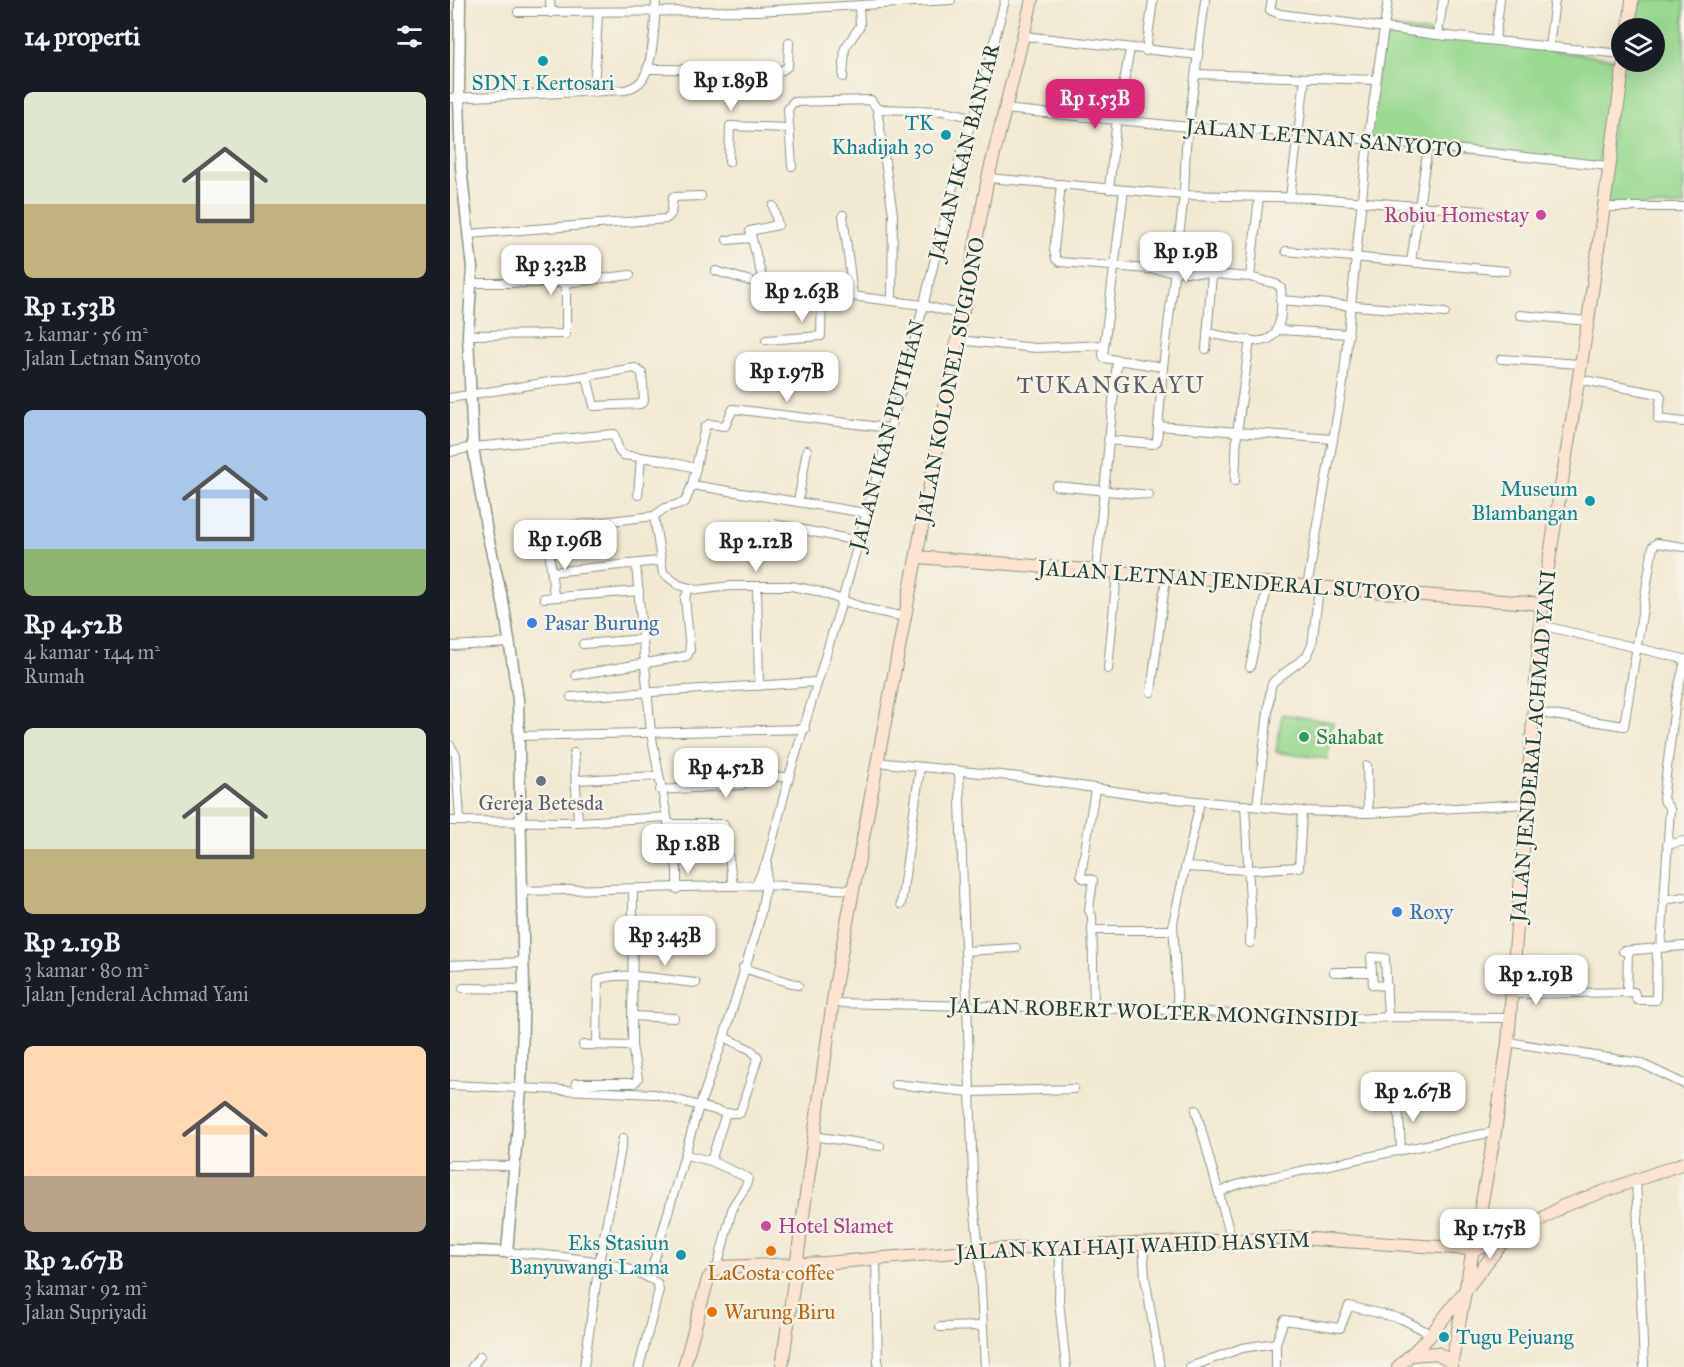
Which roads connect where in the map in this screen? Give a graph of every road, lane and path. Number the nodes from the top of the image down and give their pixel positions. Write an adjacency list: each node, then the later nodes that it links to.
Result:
1 (460, 0): 24 (street)
2 (550, 0): 19 (street)
3 (656, 0): 21 (street)
4 (741, 0): 18 (street)
5 (951, 0): 16 (street)
6 (1005, 0): 44 (street, JALAN IKAN BANYAR)
7 (1030, 0): 26 (main road, JALAN KOLONEL SUGIONO)
8 (1153, 0): 31 (street)
9 (1205, 0): 33 (street)
10 (1272, 0): 23 (street)
11 (1388, 0): 23 (street)
12 (1443, 0): 25 (street)
13 (1500, 0): 27 (street)
14 (1555, 0): 29 (street)
15 (1632, 0): 22 (main road)
16 (860, 6): 18 (street); 37 (street)
17 (518, 12): 19 (street)
18 (741, 12): 21 (street)
19 (551, 13): 20 (street)
20 (598, 13): 21 (street); 40 (street)
21 (656, 13): 34 (street)
22 (1630, 18)
23 (1383, 26): 25 (street); 39 (street)
24 (454, 29): 41 (street)
25 (1438, 35): 27 (street)
26 (1023, 36): 30 (street); 43 (main road, JALAN KOLONEL SUGIONO)
27 (1495, 41): 29 (street)
28 (789, 42): 34 (street)
29 (1549, 46): 32 (street)
30 (1130, 49): 31 (street); 45 (street)
31 (1146, 51): 33 (street)
32 (1611, 53)
33 (1198, 56): 36 (street)
34 (647, 69): 40 (street)
35 (1623, 72): 53 (main road, JALAN JENDERAL ACHMAD YANI)
36 (1196, 74): 38 (street); 46 (street)
37 (843, 77)
38 (1305, 79): 39 (street); 48 (street)
39 (1376, 80): 49 (street)
40 (594, 93): 41 (street)
41 (454, 98): 69 (street)
42 (877, 109): 44 (street); 47 (street); 88 (street)
43 (1004, 110): 45 (street, JALAN LETNAN SANYOTO); 54 (main road, JALAN KOLONEL SUGIONO)
44 (972, 117): 89 (street, JALAN IKAN BANYAR)
45 (1117, 119): 46 (street, JALAN LETNAN SANYOTO); 56 (street)
46 (1189, 127): 48 (street, JALAN LETNAN SANYOTO); 58 (street)
47 (788, 128): 51 (street); 52 (street)
48 (1298, 132): 49 (street, JALAN LETNAN SANYOTO); 61 (street)
49 (1368, 140): 50 (street, JALAN LETNAN SANYOTO); 62 (street)
50 (1428, 146): 53 (street, JALAN LETNAN SANYOTO); 66 (street)
51 (729, 162)
52 (792, 166)
53 (1609, 166): 64 (main road, JALAN JENDERAL ACHMAD YANI)
54 (988, 178): 55 (street); 92 (main road, JALAN KOLONEL SUGIONO)
55 (1061, 184): 56 (street); 75 (street)
56 (1109, 189): 57 (street)
57 (1124, 190): 58 (street); 75 (street)
58 (1184, 195): 60 (street); 76 (street)
59 (701, 196): 69 (street)
60 (1259, 197): 61 (street); 81 (street)
61 (1290, 197): 62 (street)
62 (1361, 203): 66 (street); 73 (street)
63 (773, 207): 70 (street)
64 (1603, 207): 65 (street); 94 (main road, JALAN JENDERAL ACHMAD YANI)
65 (1684, 207)
66 (1419, 208): 67 (street); 74 (street)
67 (1483, 211)
68 (843, 215): 86 (street)
69 (469, 234): 82 (street)
70 (751, 238): 71 (street); 84 (street)
71 (727, 240)
72 (1286, 251): 73 (street)
73 (1357, 257): 74 (street); 90 (street)
74 (1411, 262): 78 (street)
75 (1116, 266): 76 (street); 102 (street)
76 (1174, 270): 79 (street); 107 (street)
77 (716, 271): 84 (street)
78 (1506, 271)
79 (1212, 274): 81 (street); 96 (street)
80 (630, 275): 83 (street)
81 (1250, 277): 87 (street)
82 (471, 282): 83 (street); 98 (street)
83 (566, 282): 98 (street)
84 (764, 285): 85 (street)
85 (822, 292): 86 (street); 99 (street)
86 (853, 295): 88 (street)
87 (1280, 300): 90 (street); 95 (street)
88 (892, 301): 89 (street)
89 (923, 305): 92 (street); 114 (street, JALAN IKAN PUTIHAN)
90 (1352, 307): 91 (street); 97 (street)
91 (1445, 313)
92 (962, 315): 100 (main road, JALAN KOLONEL SUGIONO)
93 (1520, 315): 94 (street)
94 (1588, 321): 106 (main road, JALAN JENDERAL ACHMAD YANI)
95 (1278, 330): 97 (street); 101 (street)
96 (1207, 333): 101 (street); 103 (street)
97 (1349, 334): 116 (street)
98 (468, 335): 110 (street)
99 (766, 340)
100 (958, 340): 102 (street); 137 (main road, JALAN KOLONEL SUGIONO)
101 (1250, 340): 115 (street)
102 (1104, 345): 105 (street)
103 (1206, 349)
104 (1501, 359): 106 (street)
105 (1117, 362): 107 (street); 117 (street)
106 (1581, 364): 109 (main road, JALAN JENDERAL ACHMAD YANI)
107 (1162, 367): 113 (street)
108 (587, 377): 108 (street); 110 (street)
109 (1578, 379): 112 (street); 152 (main road, JALAN JENDERAL ACHMAD YANI)
110 (470, 393): 111 (street); 118 (street)
111 (450, 398)
112 (1684, 422)
113 (1158, 426): 115 (street); 117 (street)
114 (889, 428): 122 (street); 130 (street, JALAN IKAN PUTIHAN)
115 (1238, 433): 116 (street); 123 (street)
116 (1333, 439): 147 (street)
117 (1108, 441): 126 (street)
118 (473, 447): 120 (street); 121 (street); 156 (street)
119 (807, 450): 129 (street)
120 (450, 452)
121 (641, 457): 122 (street); 127 (street)
122 (696, 468): 124 (street)
123 (1235, 481)
124 (692, 485): 129 (street); 131 (street)
125 (1056, 486): 126 (street)
126 (1103, 491): 128 (street); 140 (street)
127 (638, 495)
128 (1149, 495)
129 (798, 502): 130 (street)
130 (866, 513): 134 (street, JALAN IKAN PUTIHAN)
131 (654, 516): 133 (street); 138 (street)
132 (774, 524): 134 (street)
133 (541, 529)
134 (858, 541): 151 (street, JALAN IKAN PUTIHAN)
135 (1684, 547): 159 (street)
136 (549, 549): 141 (street)
137 (916, 557): 140 (main road, JALAN LETNAN JENDERAL SUTOYO); 153 (main road, JALAN KOLONEL SUGIONO)
138 (659, 561): 139 (street); 146 (street)
139 (636, 564): 141 (street); 148 (street)
140 (1096, 571): 142 (main road, JALAN LETNAN JENDERAL SUTOYO)
141 (552, 572): 149 (street)
142 (1117, 573): 143 (main road, JALAN LETNAN JENDERAL SUTOYO); 164 (street)
143 (1166, 577): 144 (main road, JALAN LETNAN JENDERAL SUTOYO); 168 (street)
144 (1268, 583): 147 (main road, JALAN LETNAN JENDERAL SUTOYO); 163 (street)
145 (757, 586): 146 (street); 151 (street); 167 (street)
146 (689, 588): 161 (street)
147 (1313, 588): 152 (main road, JALAN LETNAN JENDERAL SUTOYO); 190 (street)
148 (639, 591): 149 (street); 155 (street)
149 (554, 596): 150 (street)
150 (544, 598)
151 (842, 601): 153 (street); 166 (street, JALAN IKAN PUTIHAN)
152 (1542, 604): 154 (main road, JALAN JENDERAL ACHMAD YANI)
153 (905, 617): 177 (main road, JALAN KOLONEL SUGIONO)
154 (1540, 625): 159 (street); 171 (main road, JALAN JENDERAL ACHMAD YANI)
155 (644, 639): 157 (street); 161 (street)
156 (510, 643): 158 (street); 174 (street)
157 (583, 644)
158 (450, 646)
159 (1639, 646): 160 (street); 171 (street)
160 (1684, 659)
161 (645, 665): 165 (street); 169 (street)
162 (1684, 665): 199 (street)
163 (1250, 667)
164 (1108, 669)
165 (576, 675)
166 (817, 682): 167 (street); 172 (street, JALAN IKAN PUTIHAN)
167 (759, 686): 169 (street)
168 (1151, 692)
169 (648, 693): 170 (street); 173 (street)
170 (571, 697)
171 (1534, 712): 188 (main road, JALAN JENDERAL ACHMAD YANI)
172 (805, 729): 173 (street); 182 (street, JALAN IKAN PUTIHAN)
173 (651, 733): 174 (street); 181 (street)
174 (519, 736): 196 (street)
175 (450, 745): 183 (street)
176 (574, 753): 184 (street)
177 (876, 762): 179 (street); 208 (main road, JALAN KOLONEL SUGIONO)
178 (1367, 766): 192 (street)
179 (920, 768): 180 (street); 212 (street)
180 (959, 772): 185 (street); 219 (street)
181 (658, 776): 184 (street); 186 (street)
182 (789, 777): 186 (street); 200 (street, JALAN IKAN PUTIHAN)
183 (454, 780): 193 (street)
184 (576, 780): 197 (street)
185 (1095, 789): 187 (street); 213 (street)
186 (660, 790): 194 (street)
187 (1200, 802): 189 (street); 201 (street)
188 (1526, 804): 192 (street); 232 (main road, JALAN JENDERAL ACHMAD YANI)
189 (1245, 805): 190 (street); 202 (street)
190 (1257, 806): 191 (street)
191 (1302, 811): 192 (street); 202 (street)
192 (1368, 813)
193 (460, 820): 195 (street); 196 (street)
194 (667, 820): 197 (street); 205 (street); 207 (street)
195 (450, 821)
196 (521, 821): 197 (street); 209 (street)
197 (578, 822)
198 (1684, 841): 199 (street)
199 (1667, 845): 211 (street)
200 (767, 861): 203 (street); 204 (street)
201 (1185, 867): 202 (street); 214 (street)
202 (1248, 870): 215 (street)
203 (756, 885): 204 (street); 205 (street)
204 (766, 885): 208 (street); 222 (street)
205 (733, 886): 207 (street)
206 (633, 889): 207 (street); 209 (street); 225 (street)
207 (677, 889)
208 (853, 890): 233 (main road, JALAN KOLONEL SUGIONO)
209 (522, 891): 220 (street)
210 (1684, 897): 211 (street)
211 (1663, 900): 217 (street)
212 (901, 904)
213 (1092, 930): 214 (street); 235 (street)
214 (1173, 930): 236 (street)
215 (1250, 943)
216 (1684, 946): 217 (street)
217 (1659, 947): 231 (street); 231 (street)
218 (1016, 948): 219 (street)
219 (965, 951): 234 (street)
220 (523, 962): 221 (street); 230 (street)
221 (450, 965)
222 (743, 968): 227 (street); 241 (street)
223 (1335, 972): 224 (street)
224 (1371, 972): 228 (street); 228 (street)
225 (632, 977): 226 (street); 237 (street); 244 (street)
226 (696, 982)
227 (798, 985)
228 (1387, 986): 238 (street)
229 (463, 988): 230 (street)
230 (524, 989): 250 (street)
231 (1627, 992): 232 (street)
232 (1513, 994): 240 (main road, JALAN JENDERAL ACHMAD YANI)
233 (833, 1003): 234 (street, JALAN ROBERT WOLTER MONGINSIDI); 258 (main road, JALAN KOLONEL SUGIONO)
234 (967, 1005): 235 (street, JALAN ROBERT WOLTER MONGINSIDI); 252 (street)
235 (1094, 1008): 236 (street, JALAN ROBERT WOLTER MONGINSIDI)
236 (1178, 1010): 238 (street, JALAN ROBERT WOLTER MONGINSIDI)
237 (632, 1016): 239 (street); 245 (street)
238 (1388, 1017): 240 (street, JALAN ROBERT WOLTER MONGINSIDI)
239 (674, 1018)
240 (1511, 1018): 242 (main road, JALAN JENDERAL ACHMAD YANI)
241 (724, 1037): 254 (street); 256 (street)
242 (1508, 1042): 248 (street); 257 (main road, JALAN JENDERAL ACHMAD YANI)
243 (583, 1045): 244 (street)
244 (597, 1045): 245 (street)
245 (632, 1046): 246 (street)
246 (576, 1083)
247 (895, 1084): 252 (street)
248 (1684, 1084)
249 (450, 1085): 250 (street)
250 (521, 1089): 254 (street); 266 (street)
251 (1074, 1089): 252 (street)
252 (970, 1092): 275 (street)
253 (1398, 1100): 261 (street)
254 (699, 1105): 256 (street); 262 (street)
255 (1196, 1110): 268 (street)
256 (726, 1113): 263 (street)
257 (1495, 1132): 261 (street); 273 (main road, JALAN JENDERAL ACHMAD YANI)
258 (813, 1136): 260 (street); 279 (main road, JALAN KOLONEL SUGIONO)
259 (623, 1138): 278 (street)
260 (880, 1146)
261 (1401, 1148): 268 (street)
262 (686, 1155): 263 (street); 281 (street)
263 (711, 1161): 280 (street)
264 (1684, 1163): 267 (main road)
265 (450, 1165): 266 (street)
266 (514, 1166): 276 (street)
267 (1636, 1179): 270 (main road); 302 (street)
268 (1220, 1193): 269 (street)
269 (1232, 1241): 271 (main road, JALAN KYAI HAJI WAHID HASYIM); 273 (main road, JALAN KYAI HAJI WAHID HASYIM)
270 (1502, 1243): 273 (main road, JALAN KYAI HAJI WAHID HASYIM); 282 (main road)
271 (1143, 1245): 272 (main road, JALAN KYAI HAJI WAHID HASYIM); 298 (street)
272 (1060, 1248): 275 (main road, JALAN KYAI HAJI WAHID HASYIM); 297 (street)
273 (1472, 1249): 282 (main road, JALAN JENDERAL ACHMAD YANI)
274 (450, 1250): 276 (street)
275 (980, 1250): 277 (main road, JALAN KYAI HAJI WAHID HASYIM); 283 (street)
276 (507, 1252): 278 (street)
277 (876, 1257): 279 (main road, JALAN KYAI HAJI WAHID HASYIM); 295 (street)
278 (599, 1263): 281 (street); 291 (street)
279 (795, 1264): 280 (main road, JALAN KYAI HAJI WAHID HASYIM); 294 (main road, JALAN KOLONEL SUGIONO)
280 (717, 1268): 293 (main road)
281 (649, 1278): 292 (street)
282 (1466, 1287): 285 (main road); 289 (main road, JALAN JENDERAL ACHMAD YANI)
283 (983, 1326): 284 (street); 296 (street)
284 (940, 1327)
285 (1431, 1334): 286 (street); 287 (main road)
286 (1276, 1343): 299 (street); 300 (street)
287 (1411, 1355): 289 (main road); 301 (main road)
288 (480, 1356): 290 (street)
289 (1451, 1365)
290 (472, 1367)
291 (584, 1367)
292 (639, 1367)
293 (684, 1367)
294 (782, 1367)
295 (878, 1367)
296 (985, 1367)
297 (1066, 1367)
298 (1160, 1367)
299 (1190, 1367)
300 (1276, 1367)
301 (1398, 1367)
302 (1644, 1367)

